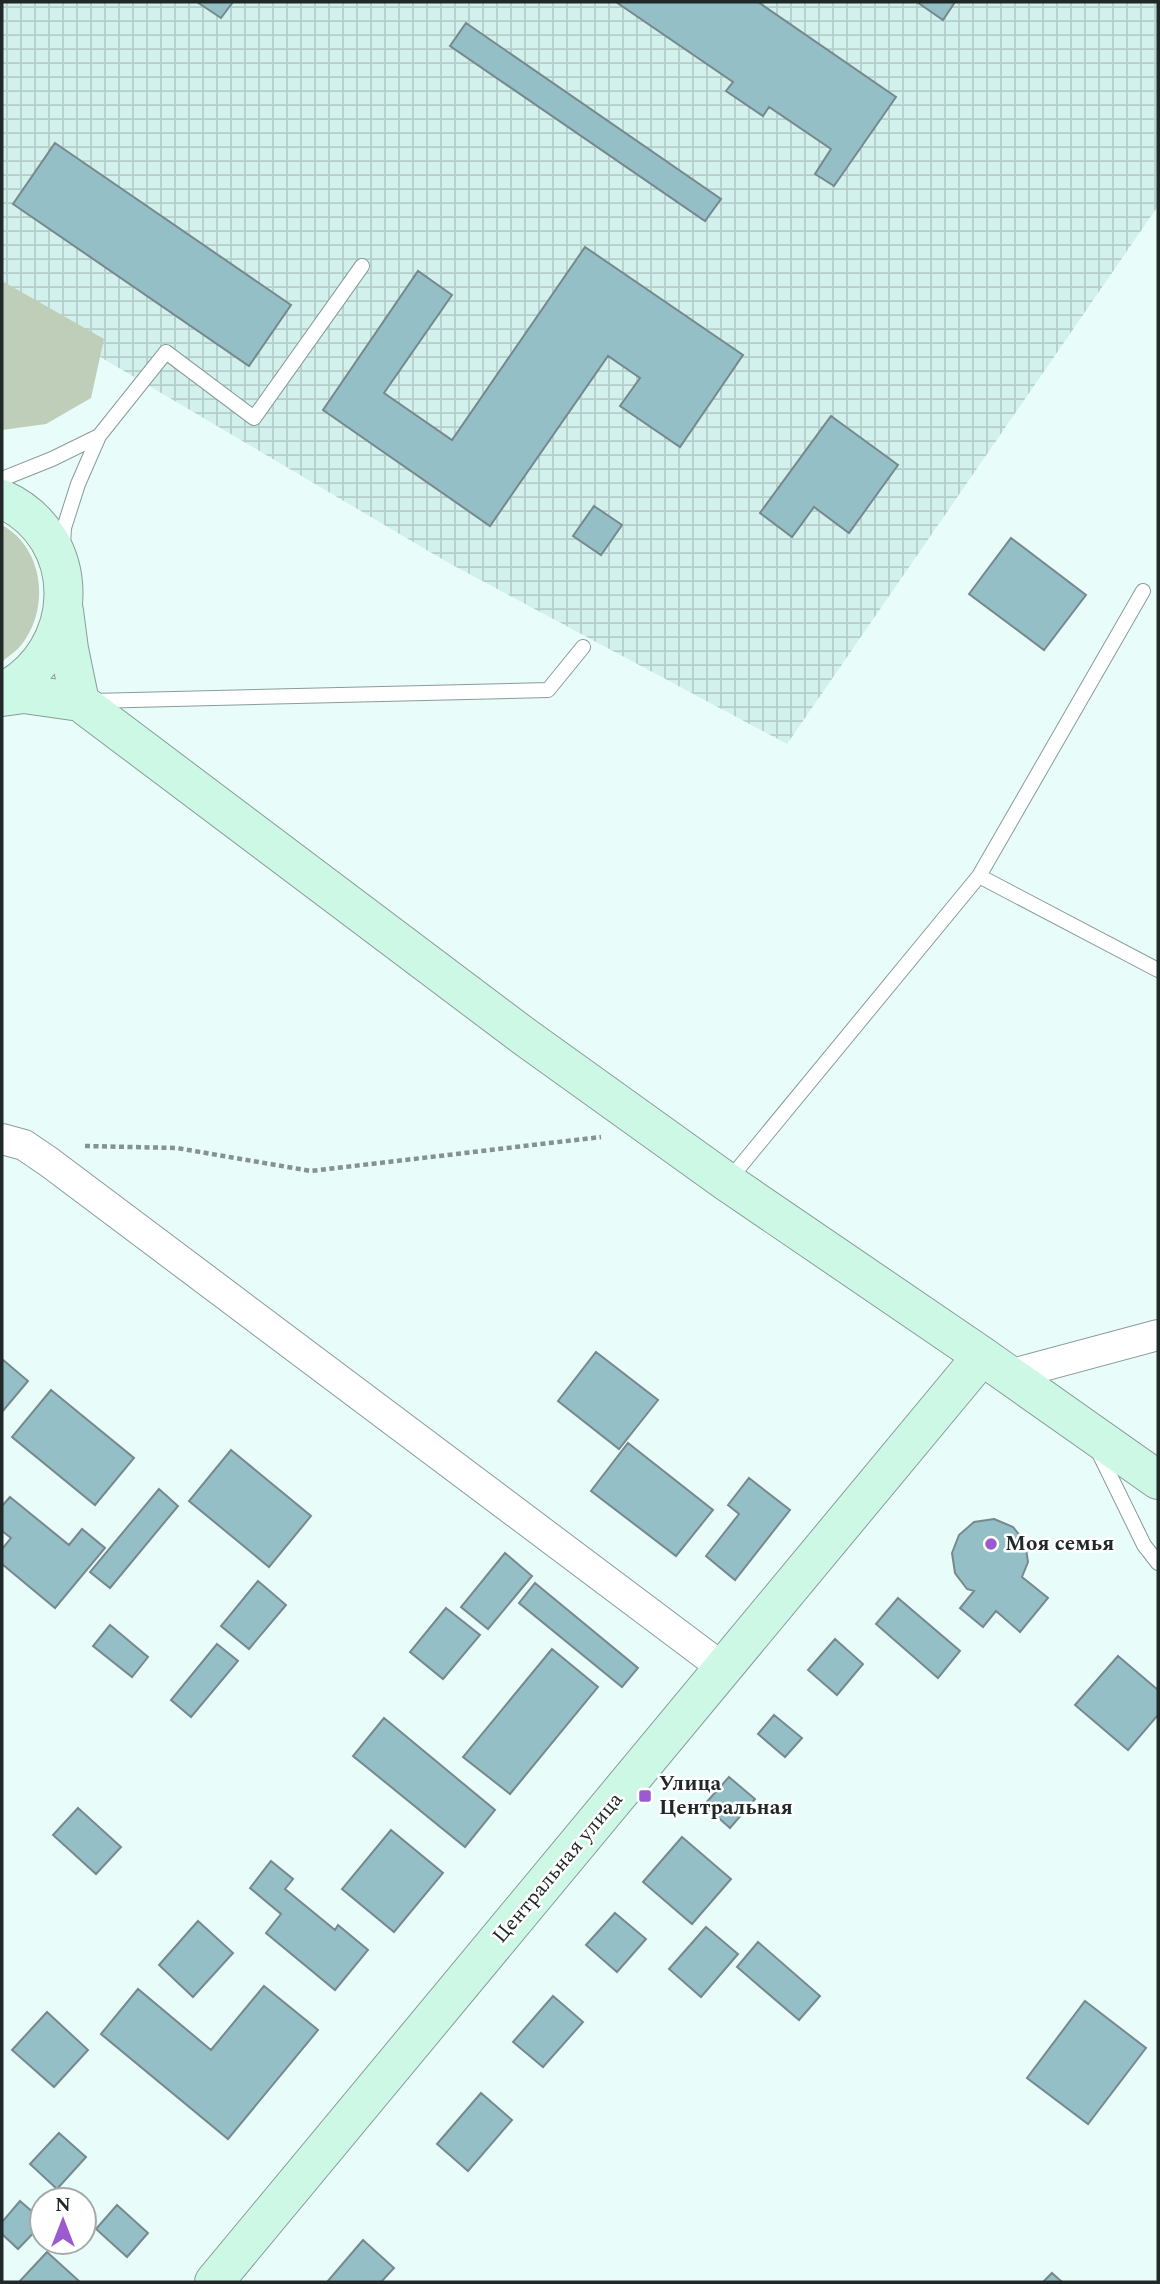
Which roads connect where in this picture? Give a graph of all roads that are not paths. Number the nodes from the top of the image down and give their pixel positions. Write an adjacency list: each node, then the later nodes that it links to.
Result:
1 (362, 266): 2 (lane)
2 (99, 436): 3 (lane); 5 (lane)
3 (2, 479)
4 (2, 499): 5 (street)
5 (63, 591): 8 (street); 9 (street)
6 (1143, 591): 10 (lane)
7 (583, 647): 9 (lane)
8 (2, 694): 9 (street)
9 (80, 702): 13 (street)
10 (979, 876): 11 (lane); 13 (lane)
11 (1158, 970)
12 (13, 1142): 19 (street)
13 (727, 1182): 15 (street)
14 (1158, 1335): 15 (street)
15 (996, 1366): 16 (street); 19 (street, Центральная улица)
16 (1088, 1432): 17 (street); 18 (lane)
17 (1158, 1480)
18 (1158, 1563)
19 (723, 1668): 20 (street, Центральная улица)
20 (215, 2282)

